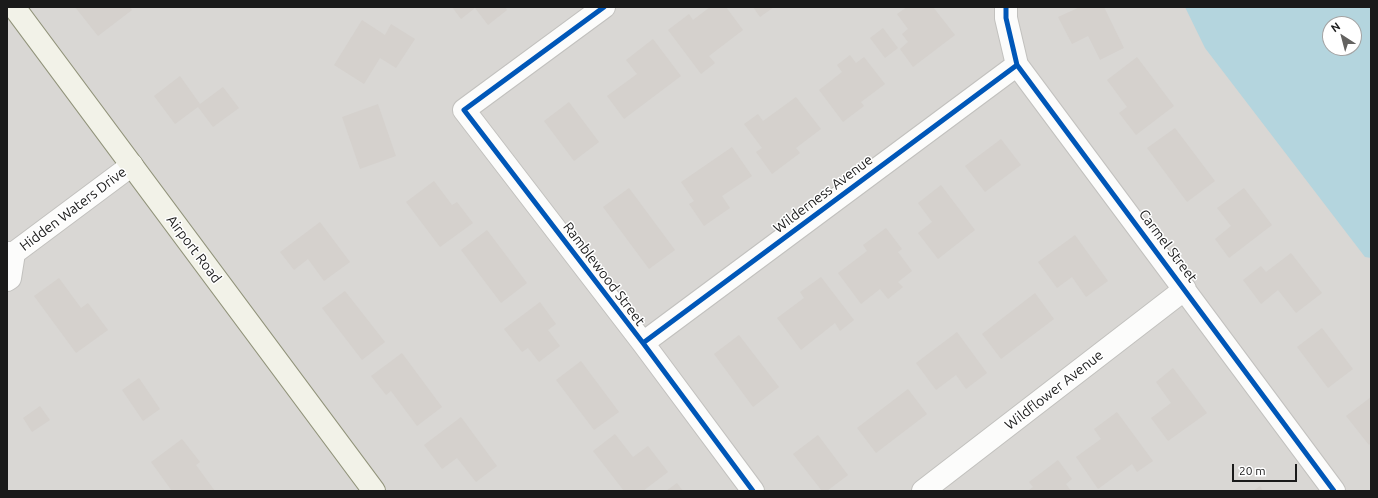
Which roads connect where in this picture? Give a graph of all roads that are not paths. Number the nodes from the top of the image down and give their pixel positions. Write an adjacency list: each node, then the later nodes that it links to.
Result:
1 (14, 7): 5 (main road, Airport Road)
2 (604, 7): 9 (street, Ramblewood Street)
3 (1006, 7): 4 (street, Carmel Street)
4 (1017, 65): 8 (street, Carmel Street); 9 (street, Wilderness Avenue)
5 (132, 165): 6 (street, Hidden Waters Drive); 10 (main road, Airport Road)
6 (10, 253): 7 (street, Hidden Waters Drive)
7 (7, 280)
8 (1185, 289): 12 (street, Wildflower Avenue); 13 (street, Carmel Street)
9 (642, 343): 11 (street, Ramblewood Street)
10 (374, 491)
11 (753, 491)
12 (923, 491)
13 (1334, 491)

